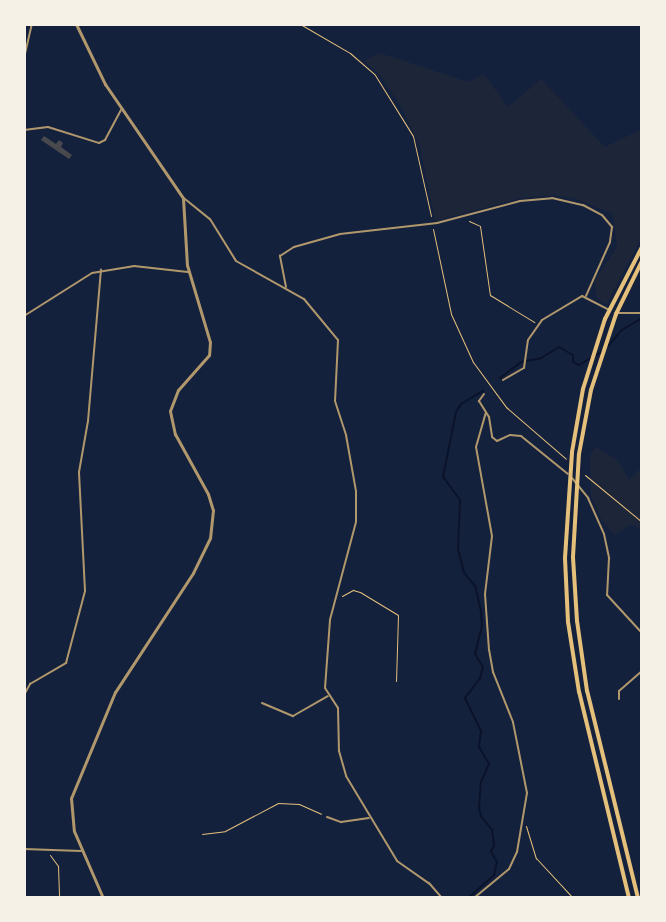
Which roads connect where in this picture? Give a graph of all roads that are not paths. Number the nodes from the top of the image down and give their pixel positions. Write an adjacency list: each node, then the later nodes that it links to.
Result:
1 (32, 24): 3 (street)
2 (76, 24): 4 (street)
3 (24, 58)
4 (123, 109): 5 (street); 6 (street)
5 (24, 130)
6 (183, 198): 10 (street); 11 (street)
7 (642, 247): 31 (highway)
8 (642, 261): 32 (highway)
9 (101, 270): 10 (street); 14 (street); 20 (street)
10 (189, 272): 27 (street)
11 (285, 288): 12 (street); 21 (street)
12 (586, 296): 13 (street); 15 (street)
13 (642, 313)
14 (24, 316)
15 (503, 380)
16 (484, 394): 17 (street)
17 (486, 412): 18 (street); 30 (street)
18 (642, 633)
19 (642, 671): 22 (street)
20 (24, 695)
21 (329, 696): 23 (street); 25 (street)
22 (619, 699)
23 (262, 703)
24 (327, 817): 25 (street)
25 (370, 818): 29 (street)
26 (24, 849): 27 (street)
27 (81, 851): 28 (street)
28 (103, 898)
29 (442, 898)
30 (474, 898)
31 (629, 898)
32 (638, 898)

